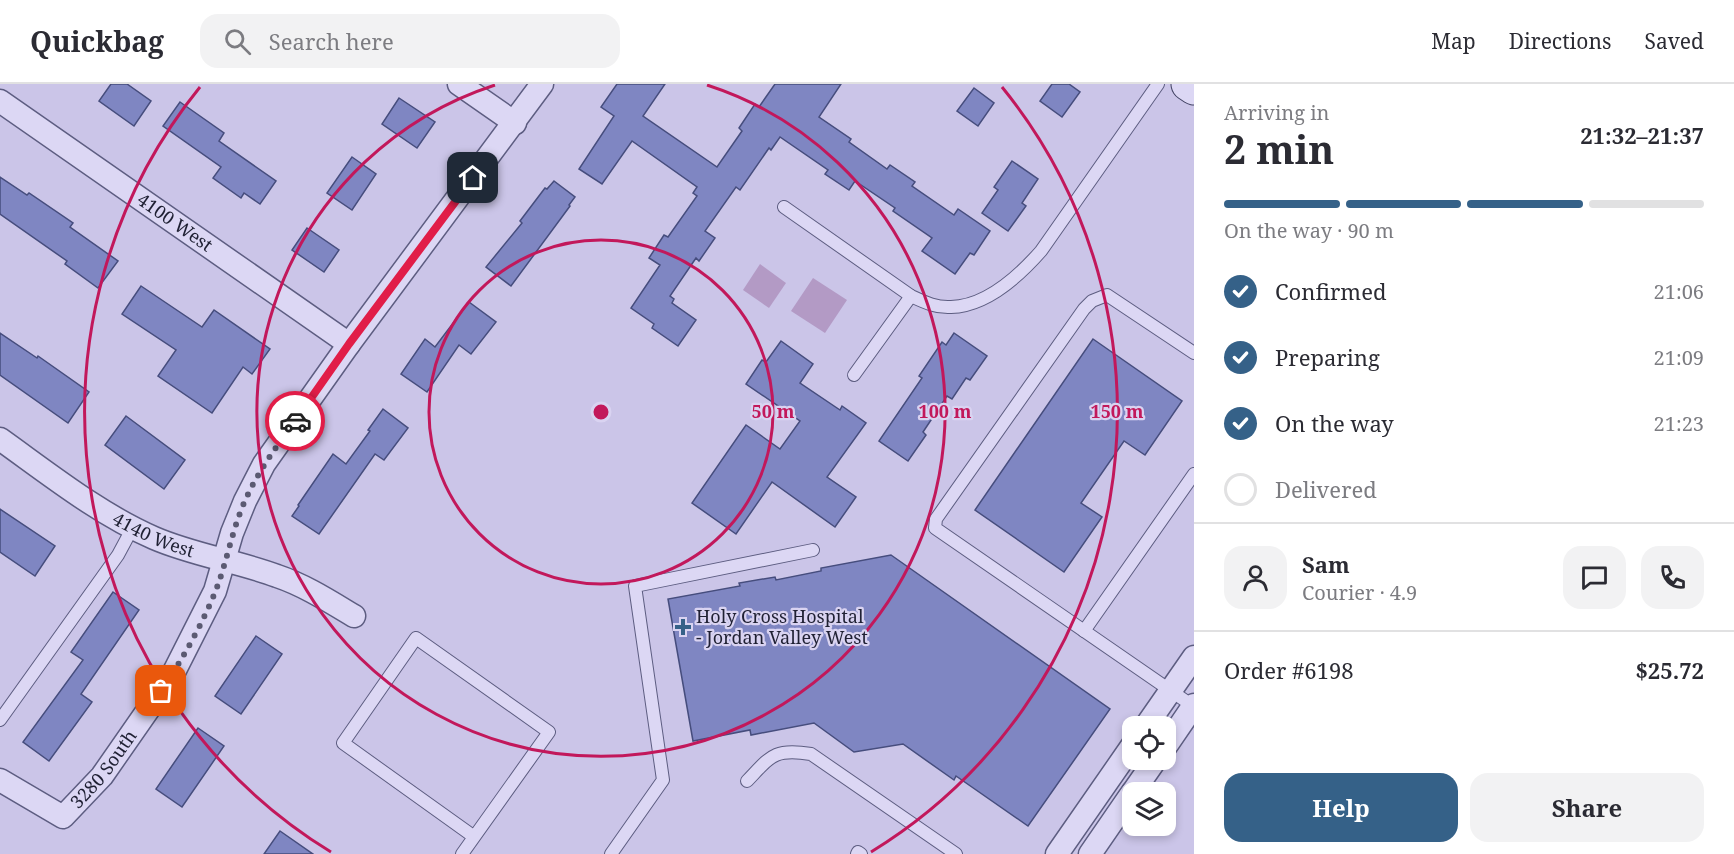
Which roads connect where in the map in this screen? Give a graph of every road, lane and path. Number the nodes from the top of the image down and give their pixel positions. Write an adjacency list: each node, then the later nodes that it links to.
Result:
1 (459, 84): 7 (street)
2 (542, 84): 7 (street, 3280 South)
3 (1158, 84): 9 (lane)
4 (1188, 84): 5 (street)
5 (1194, 88)
6 (0, 101): 10 (street, 4100 West)
7 (514, 123): 10 (street, 3280 South)
8 (784, 207): 9 (lane)
9 (910, 296): 12 (lane)
10 (349, 344): 17 (street, 3280 South)
11 (1194, 353): 19 (lane)
12 (854, 375)
13 (0, 439): 15 (street, 4140 West)
14 (1194, 474): 19 (lane)
15 (133, 527): 17 (street, 4140 West); 24 (lane)
16 (813, 550): 32 (lane)
17 (225, 560): 18 (street, 4140 West); 27 (street, 3280 South)
18 (354, 616)
19 (1084, 631): 21 (lane)
20 (1194, 657): 21 (street)
21 (1170, 691): 22 (lane); 23 (street)
22 (1193, 706): 25 (street)
23 (1153, 716)
24 (0, 720)
25 (1176, 731)
26 (1122, 760): 34 (street)
27 (0, 780)
28 (747, 781): 33 (lane)
29 (1122, 809): 35 (street)
30 (473, 837): 30 (lane); 31 (lane)
31 (462, 854)
32 (611, 854)
33 (956, 854)
34 (1057, 854)
35 (1090, 854)

